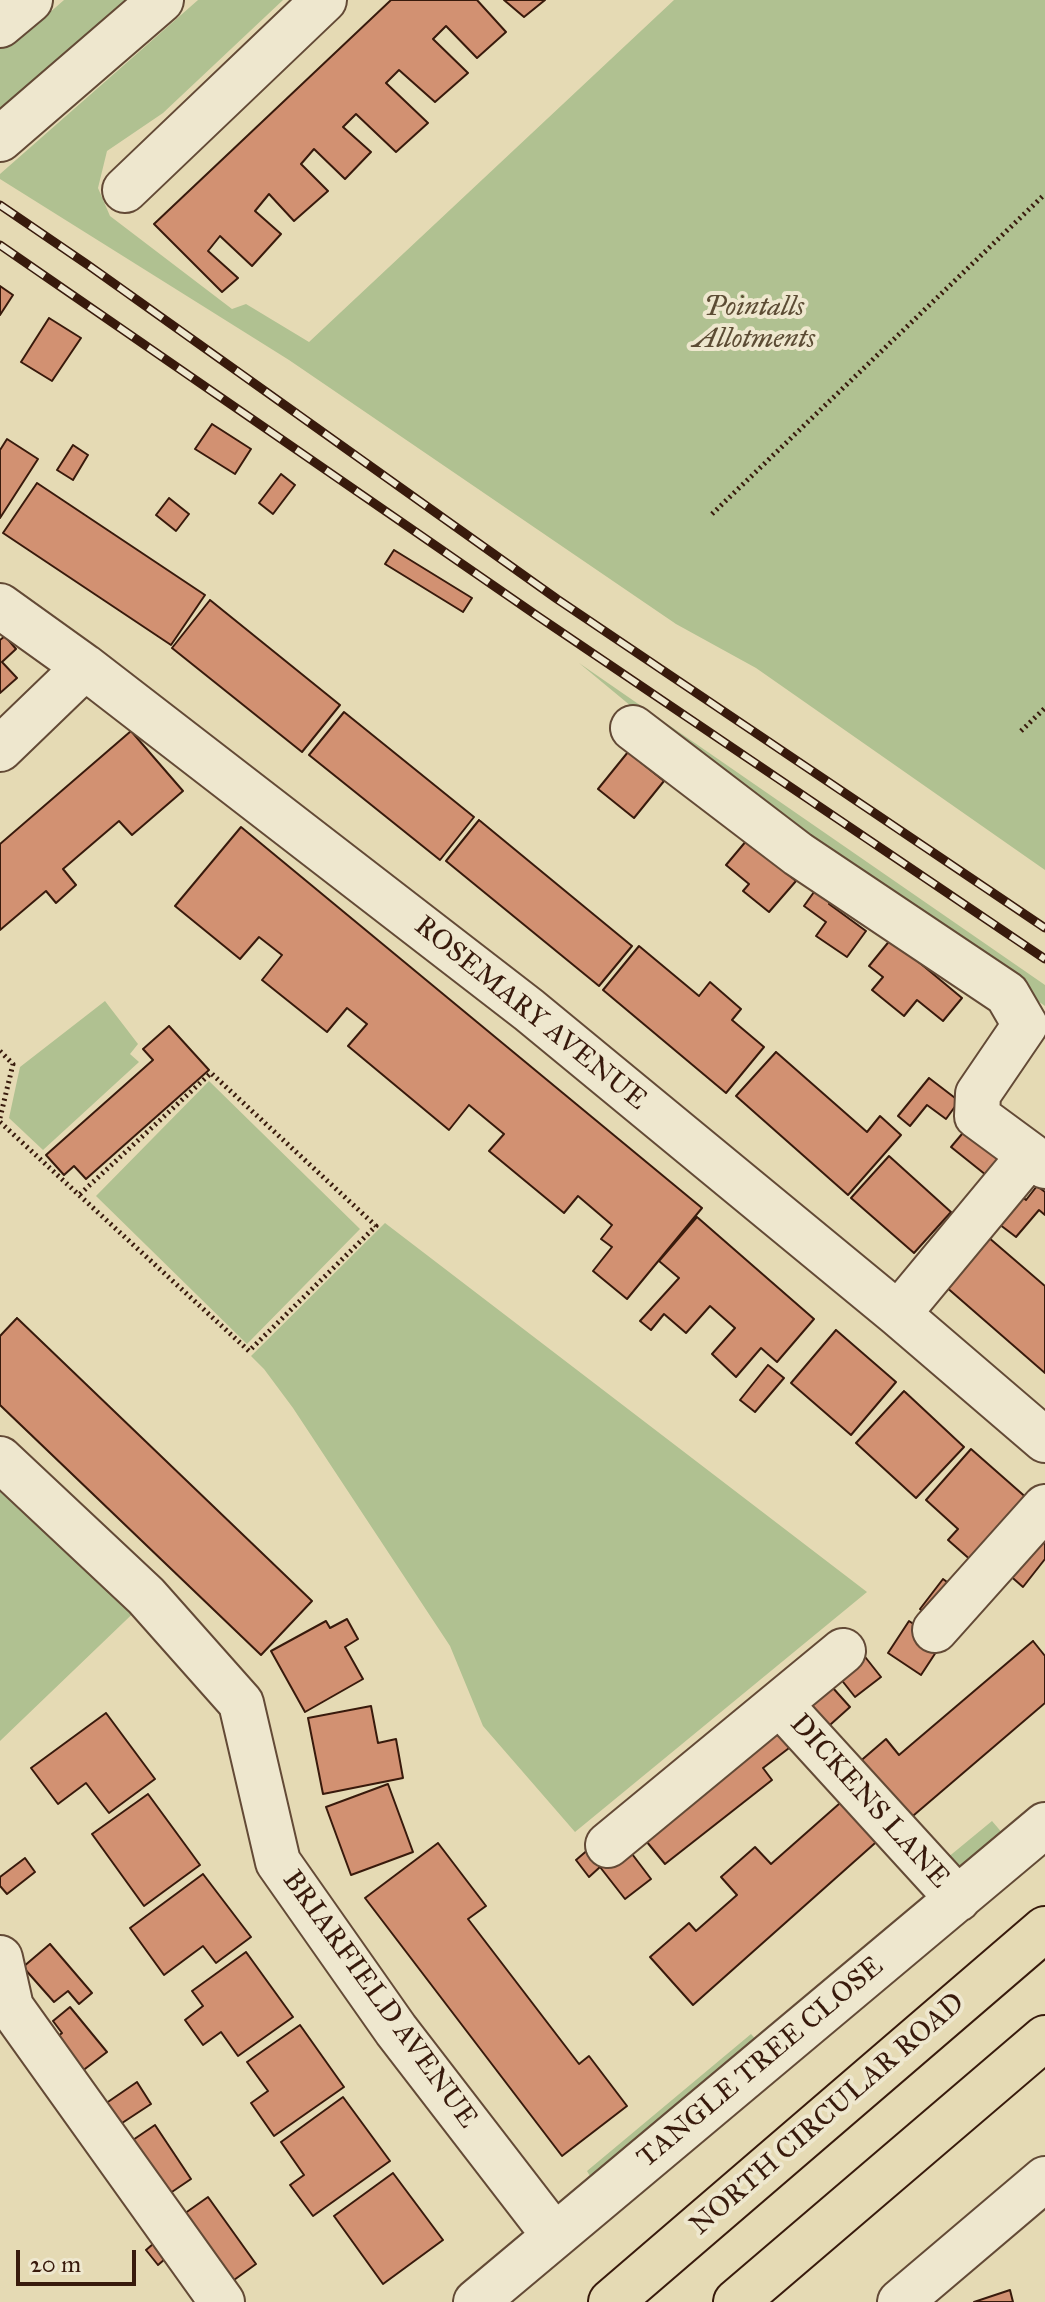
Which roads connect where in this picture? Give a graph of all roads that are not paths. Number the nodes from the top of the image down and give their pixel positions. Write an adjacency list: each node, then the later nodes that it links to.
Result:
1 (30, 0): 4 (street)
2 (161, 0): 5 (street)
3 (324, 0): 6 (street)
4 (0, 25)
5 (11, 130)
6 (125, 190)
7 (0, 606): 8 (street, ROSEMARY AVENUE)
8 (85, 667): 10 (street); 12 (street, ROSEMARY AVENUE)
9 (633, 728): 11 (street)
10 (0, 749)
11 (1037, 1160): 12 (street)
12 (898, 1314): 13 (street, ROSEMARY AVENUE)
13 (1045, 1440)
14 (0, 1459): 26 (street, BRIARFIELD AVENUE)
15 (1045, 1507): 16 (street)
16 (935, 1630)
17 (843, 1651): 18 (street)
18 (780, 1704): 20 (street); 21 (street, DICKENS LANE)
19 (1045, 1825): 21 (street, TANGLE TREE CLOSE)
20 (608, 1845)
21 (958, 1899): 26 (street, TANGLE TREE CLOSE)
22 (1045, 1929): 29 (highway, NORTH CIRCULAR ROAD)
23 (0, 1958): 27 (street)
24 (1045, 2038): 30 (highway)
25 (1045, 2179): 31 (street)
26 (554, 2235): 28 (street, TANGLE TREE CLOSE)
27 (222, 2302)
28 (476, 2302)
29 (611, 2302)
30 (736, 2302)
31 (900, 2302)

